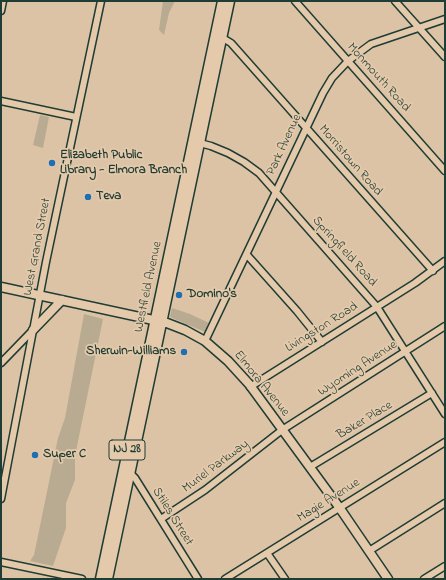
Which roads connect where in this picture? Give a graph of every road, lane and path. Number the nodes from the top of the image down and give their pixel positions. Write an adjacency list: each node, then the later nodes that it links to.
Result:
1 (3, 1): 7 (street)
2 (101, 1): 14 (street, West Grand Street)
3 (222, 1): 10 (main road, Westfield Avenue / NJ 28)
4 (230, 1): 10 (main road, Westfield Avenue / NJ 28)
5 (295, 1): 12 (street, Monmouth Road)
6 (396, 1): 9 (street)
7 (1, 11)
8 (445, 19): 9 (street, Park Avenue)
9 (419, 28): 11 (street); 12 (street, Park Avenue)
10 (218, 38): 15 (street, Morristown Road); 16 (main road, Westfield Avenue / NJ 28)
11 (445, 57)
12 (348, 61): 15 (street, Park Avenue); 17 (street, Monmouth Road)
13 (1, 101): 14 (street)
14 (76, 117): 23 (street, West Grand Street)
15 (306, 128): 18 (street, Park Avenue); 21 (street, Morristown Road)
16 (196, 142): 18 (street, Springfield Road); 26 (main road, Westfield Avenue / NJ 28)
17 (445, 171)
18 (275, 192): 19 (street, Park Avenue); 25 (street, Springfield Road)
19 (246, 255): 29 (street, Park Avenue); 30 (street)
20 (445, 261): 21 (street, Livingston Road)
21 (433, 271): 25 (street, Livingston Road)
22 (1, 287): 23 (main road, Elmora Avenue)
23 (39, 295): 24 (main road, Elmora Avenue); 28 (street, West Grand Street)
24 (62, 300): 26 (main road, Elmora Avenue); 28 (main road)
25 (378, 306): 30 (street, Livingston Road); 31 (street, Springfield Road)
26 (158, 321): 29 (main road, Elmora Avenue); 39 (main road, Westfield Avenue / NJ 28)
27 (445, 326): 31 (street, Wyoming Avenue)
28 (33, 330): 32 (street); 40 (street, West Grand Street)
29 (205, 341): 33 (main road, Elmora Avenue)
30 (322, 342): 33 (street, Livingston Road)
31 (405, 351): 34 (street, Springfield Road); 36 (street, Wyoming Avenue)
32 (1, 363)
33 (250, 386): 36 (main road, Elmora Avenue)
34 (432, 393): 35 (street, Springfield Road); 38 (street, Baker Place)
35 (445, 414)
36 (282, 430): 38 (main road, Elmora Avenue); 43 (street, Muriel Parkway)
37 (445, 442): 42 (street, Magie Avenue)
38 (310, 467): 42 (main road, Elmora Avenue)
39 (126, 473): 43 (street, Stiles Street); 49 (main road, Westfield Avenue / NJ 28); 50 (main road, Westfield Avenue / NJ 28)
40 (1, 499)
41 (445, 503): 44 (street)
42 (339, 507): 44 (main road, Elmora Avenue); 45 (street, Magie Avenue)
43 (161, 519): 51 (street, Stiles Street)
44 (369, 551): 54 (main road, Elmora Avenue)
45 (267, 553): 52 (street, Magie Avenue); 53 (street)
46 (1, 562): 48 (street)
47 (445, 566): 55 (street)
48 (82, 579)
49 (100, 579)
50 (108, 579)
51 (198, 579)
52 (225, 579)
53 (285, 579)
54 (388, 579)
55 (424, 579)

